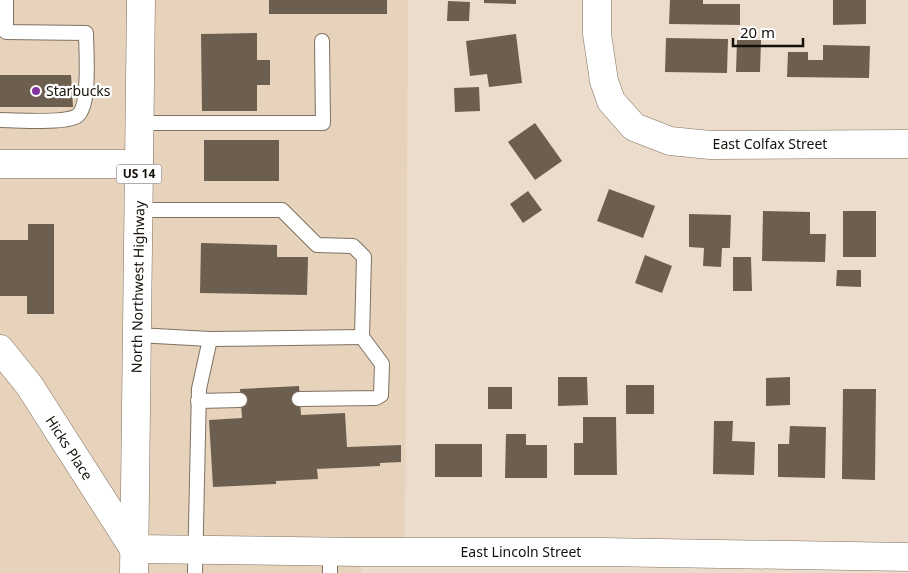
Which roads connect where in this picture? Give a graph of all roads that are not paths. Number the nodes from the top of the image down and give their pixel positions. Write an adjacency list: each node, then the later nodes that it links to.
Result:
1 (6, 0): 5 (lane)
2 (141, 0): 6 (street, North Northwest Highway / US 14)
3 (597, 0): 7 (street, East Colfax Street)
4 (322, 41): 6 (lane)
5 (0, 120)
6 (140, 122): 9 (street, North Northwest Highway / US 14)
7 (908, 144)
8 (0, 164): 9 (street)
9 (139, 164): 10 (street, North Northwest Highway / US 14)
10 (138, 210): 11 (street, North Northwest Highway / US 14); 12 (lane)
11 (137, 335): 13 (lane); 19 (street, North Northwest Highway / US 14)
12 (362, 337): 13 (lane); 15 (lane)
13 (210, 339): 17 (lane)
14 (0, 349): 19 (street, Hicks Place)
15 (299, 399)
16 (240, 400): 17 (lane)
17 (198, 401): 20 (lane)
18 (908, 557): 22 (street, East Lincoln Street)
19 (134, 561): 20 (street, East Lincoln Street)
20 (196, 561): 21 (street, East Lincoln Street)
21 (330, 562): 22 (street, East Lincoln Street)
22 (601, 562)

